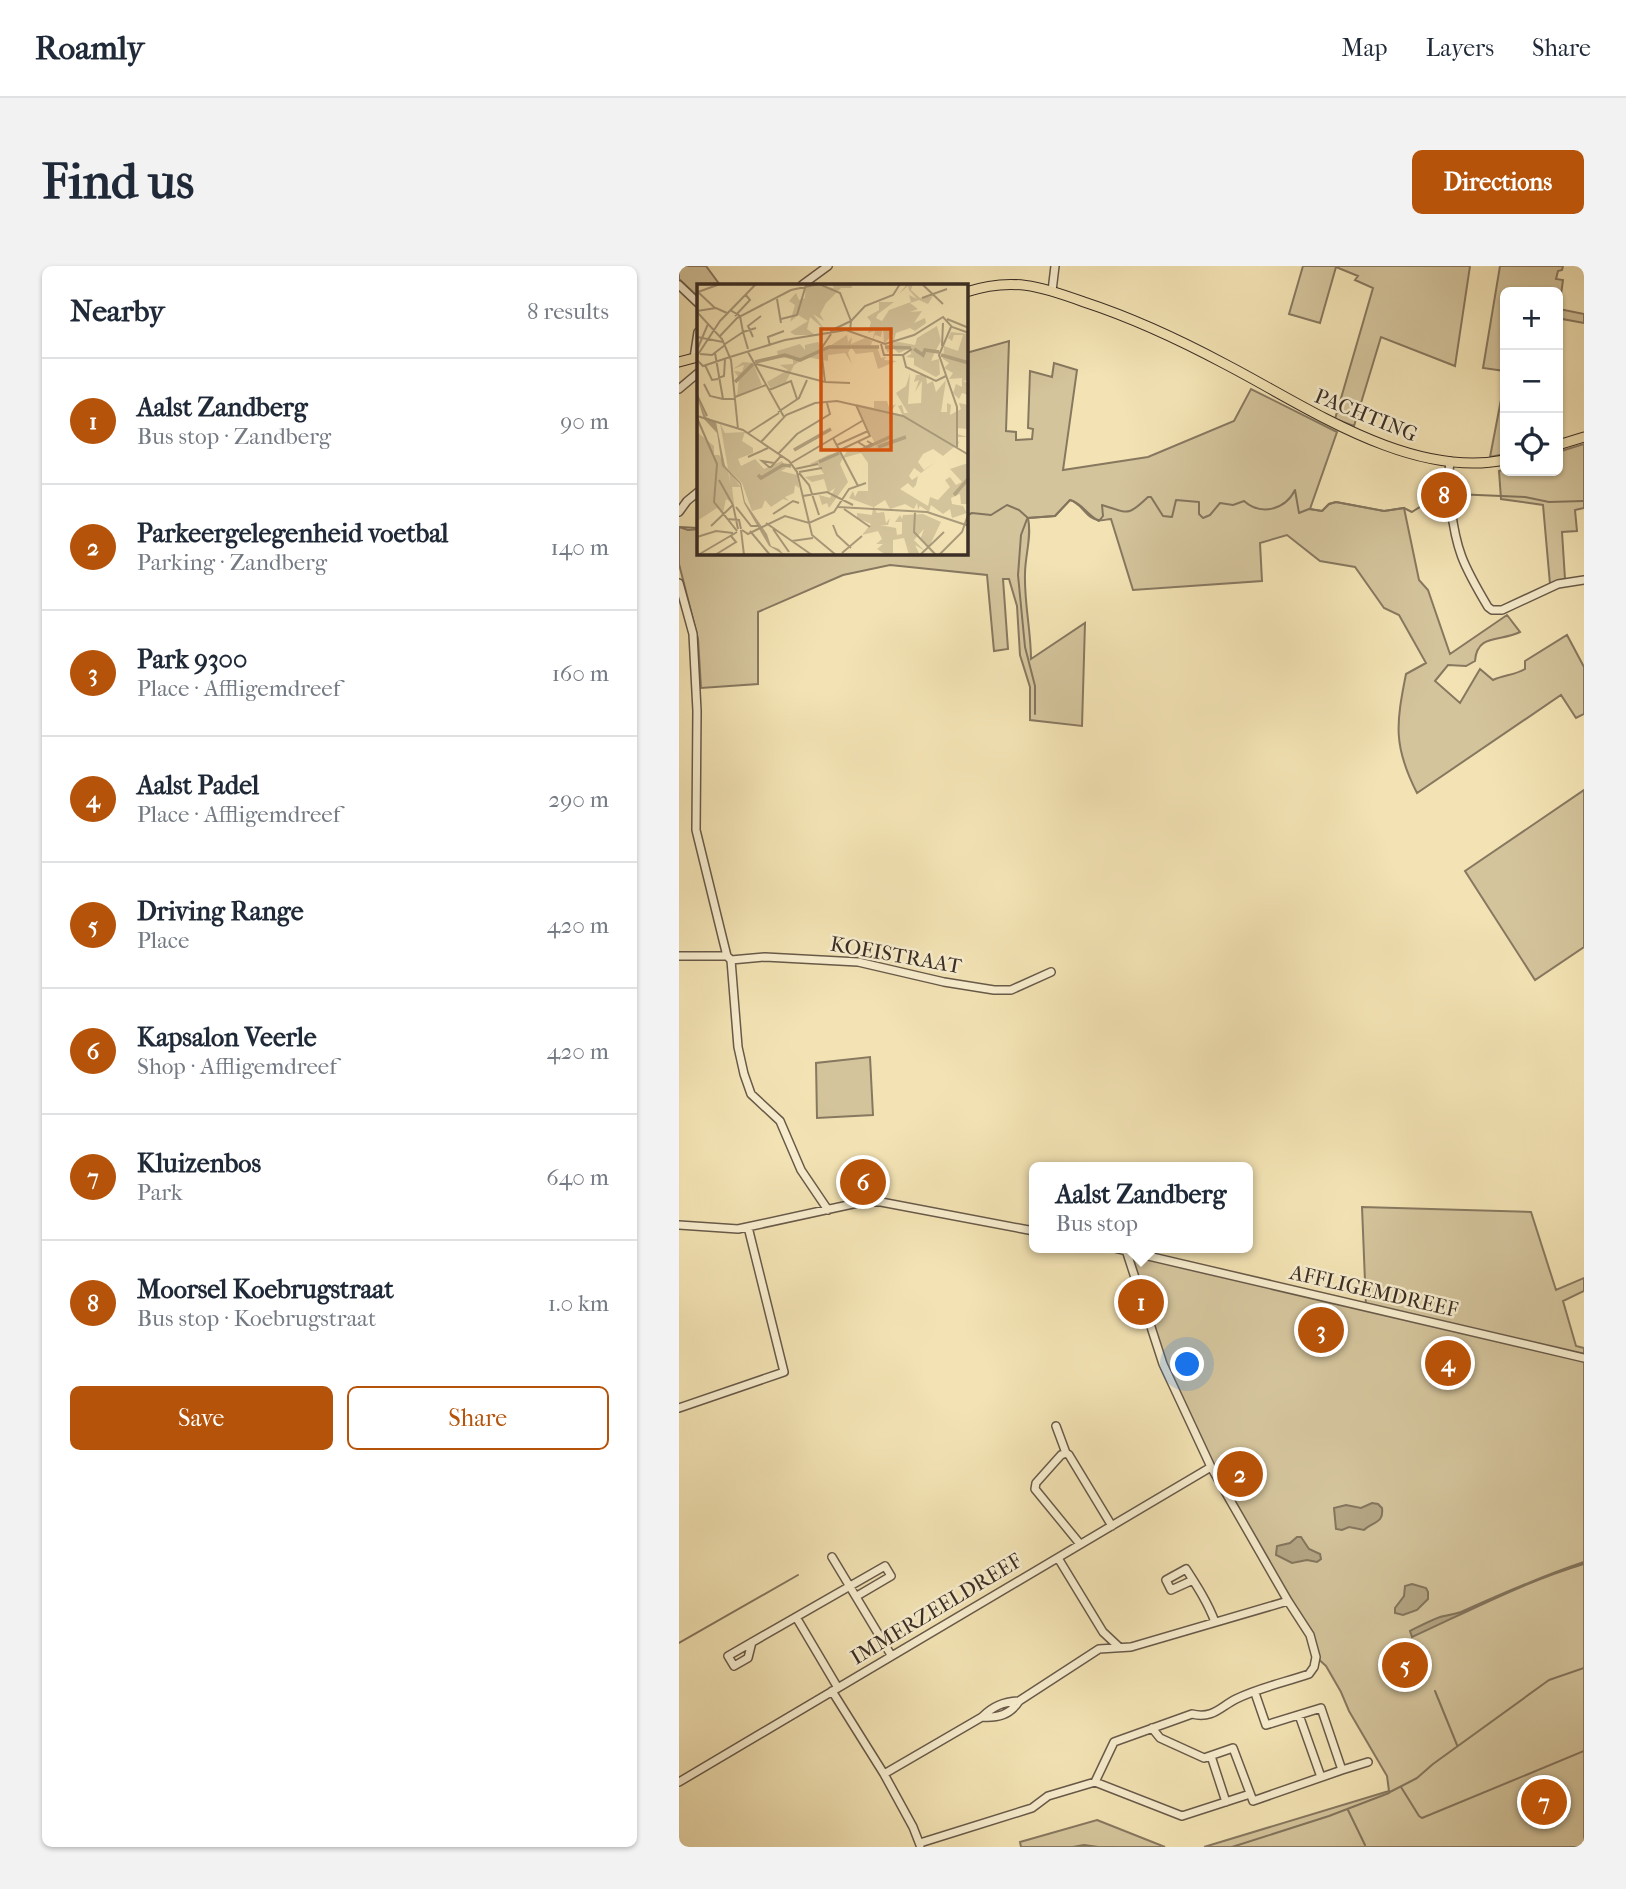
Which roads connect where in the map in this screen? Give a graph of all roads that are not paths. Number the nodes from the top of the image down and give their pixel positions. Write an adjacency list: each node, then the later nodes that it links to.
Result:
1 (828, 266): 3 (street)
2 (1055, 266): 5 (street)
3 (803, 284)
4 (679, 285): 7 (street)
5 (1052, 290): 6 (main road, PACHTING); 16 (main road, PACHTING)
6 (968, 291)
7 (697, 302)
8 (697, 330): 9 (street)
9 (697, 358): 10 (main road)
10 (679, 362)
11 (697, 374): 12 (street)
12 (679, 389)
13 (1584, 437): 14 (main road)
14 (1563, 443)
15 (1500, 460): 16 (main road, PACHTING)
16 (1450, 461): 19 (street)
17 (697, 493): 18 (street)
18 (679, 512)
19 (1584, 580)
20 (679, 583): 22 (street)
21 (679, 956): 22 (street, KOEISTRAAT)
22 (729, 958): 23 (street, KOEISTRAAT); 24 (street)
23 (1051, 972)
24 (828, 1210): 26 (street); 27 (street)
25 (679, 1225): 26 (street)
26 (748, 1227): 31 (street)
27 (1029, 1230)
28 (1127, 1253): 34 (street)
29 (1135, 1253): 30 (street, AFFLIGEMDREEF)
30 (1584, 1358)
31 (679, 1408)
32 (1056, 1426): 33 (street)
33 (1066, 1453): 35 (street); 36 (street)
34 (1211, 1467): 35 (street, IMMERZEELDREEF); 42 (street)
35 (1112, 1526): 36 (street, IMMERZEELDREEF)
36 (1080, 1544): 38 (street, IMMERZEELDREEF)
37 (832, 1557): 40 (street)
38 (1058, 1558): 45 (street); 49 (street, IMMERZEELDREEF)
39 (1193, 1580): 44 (street)
40 (850, 1585): 41 (street); 41 (street); 43 (street)
41 (857, 1596): 49 (street)
42 (1288, 1601): 44 (street); 51 (street)
43 (796, 1617): 46 (street); 50 (street)
44 (1215, 1622): 47 (street)
45 (1103, 1632): 47 (street); 48 (street)
46 (753, 1642)
47 (1119, 1647): 48 (street)
48 (1099, 1649): 57 (street)
49 (891, 1655): 50 (street, IMMERZEELDREEF)
50 (835, 1689): 57 (street); 59 (street, IMMERZEELDREEF)
51 (1255, 1693): 52 (street); 53 (street)
52 (1299, 1714): 56 (street); 58 (street)
53 (1152, 1728): 54 (street); 60 (street)
54 (1211, 1756): 61 (street); 62 (street)
55 (1368, 1762): 56 (street)
56 (1342, 1770): 58 (street)
57 (884, 1774): 63 (street)
58 (1321, 1777): 61 (street)
59 (679, 1782)
60 (1095, 1782): 62 (street); 63 (street)
61 (1249, 1794): 62 (street)
62 (1226, 1802)
63 (920, 1845)

